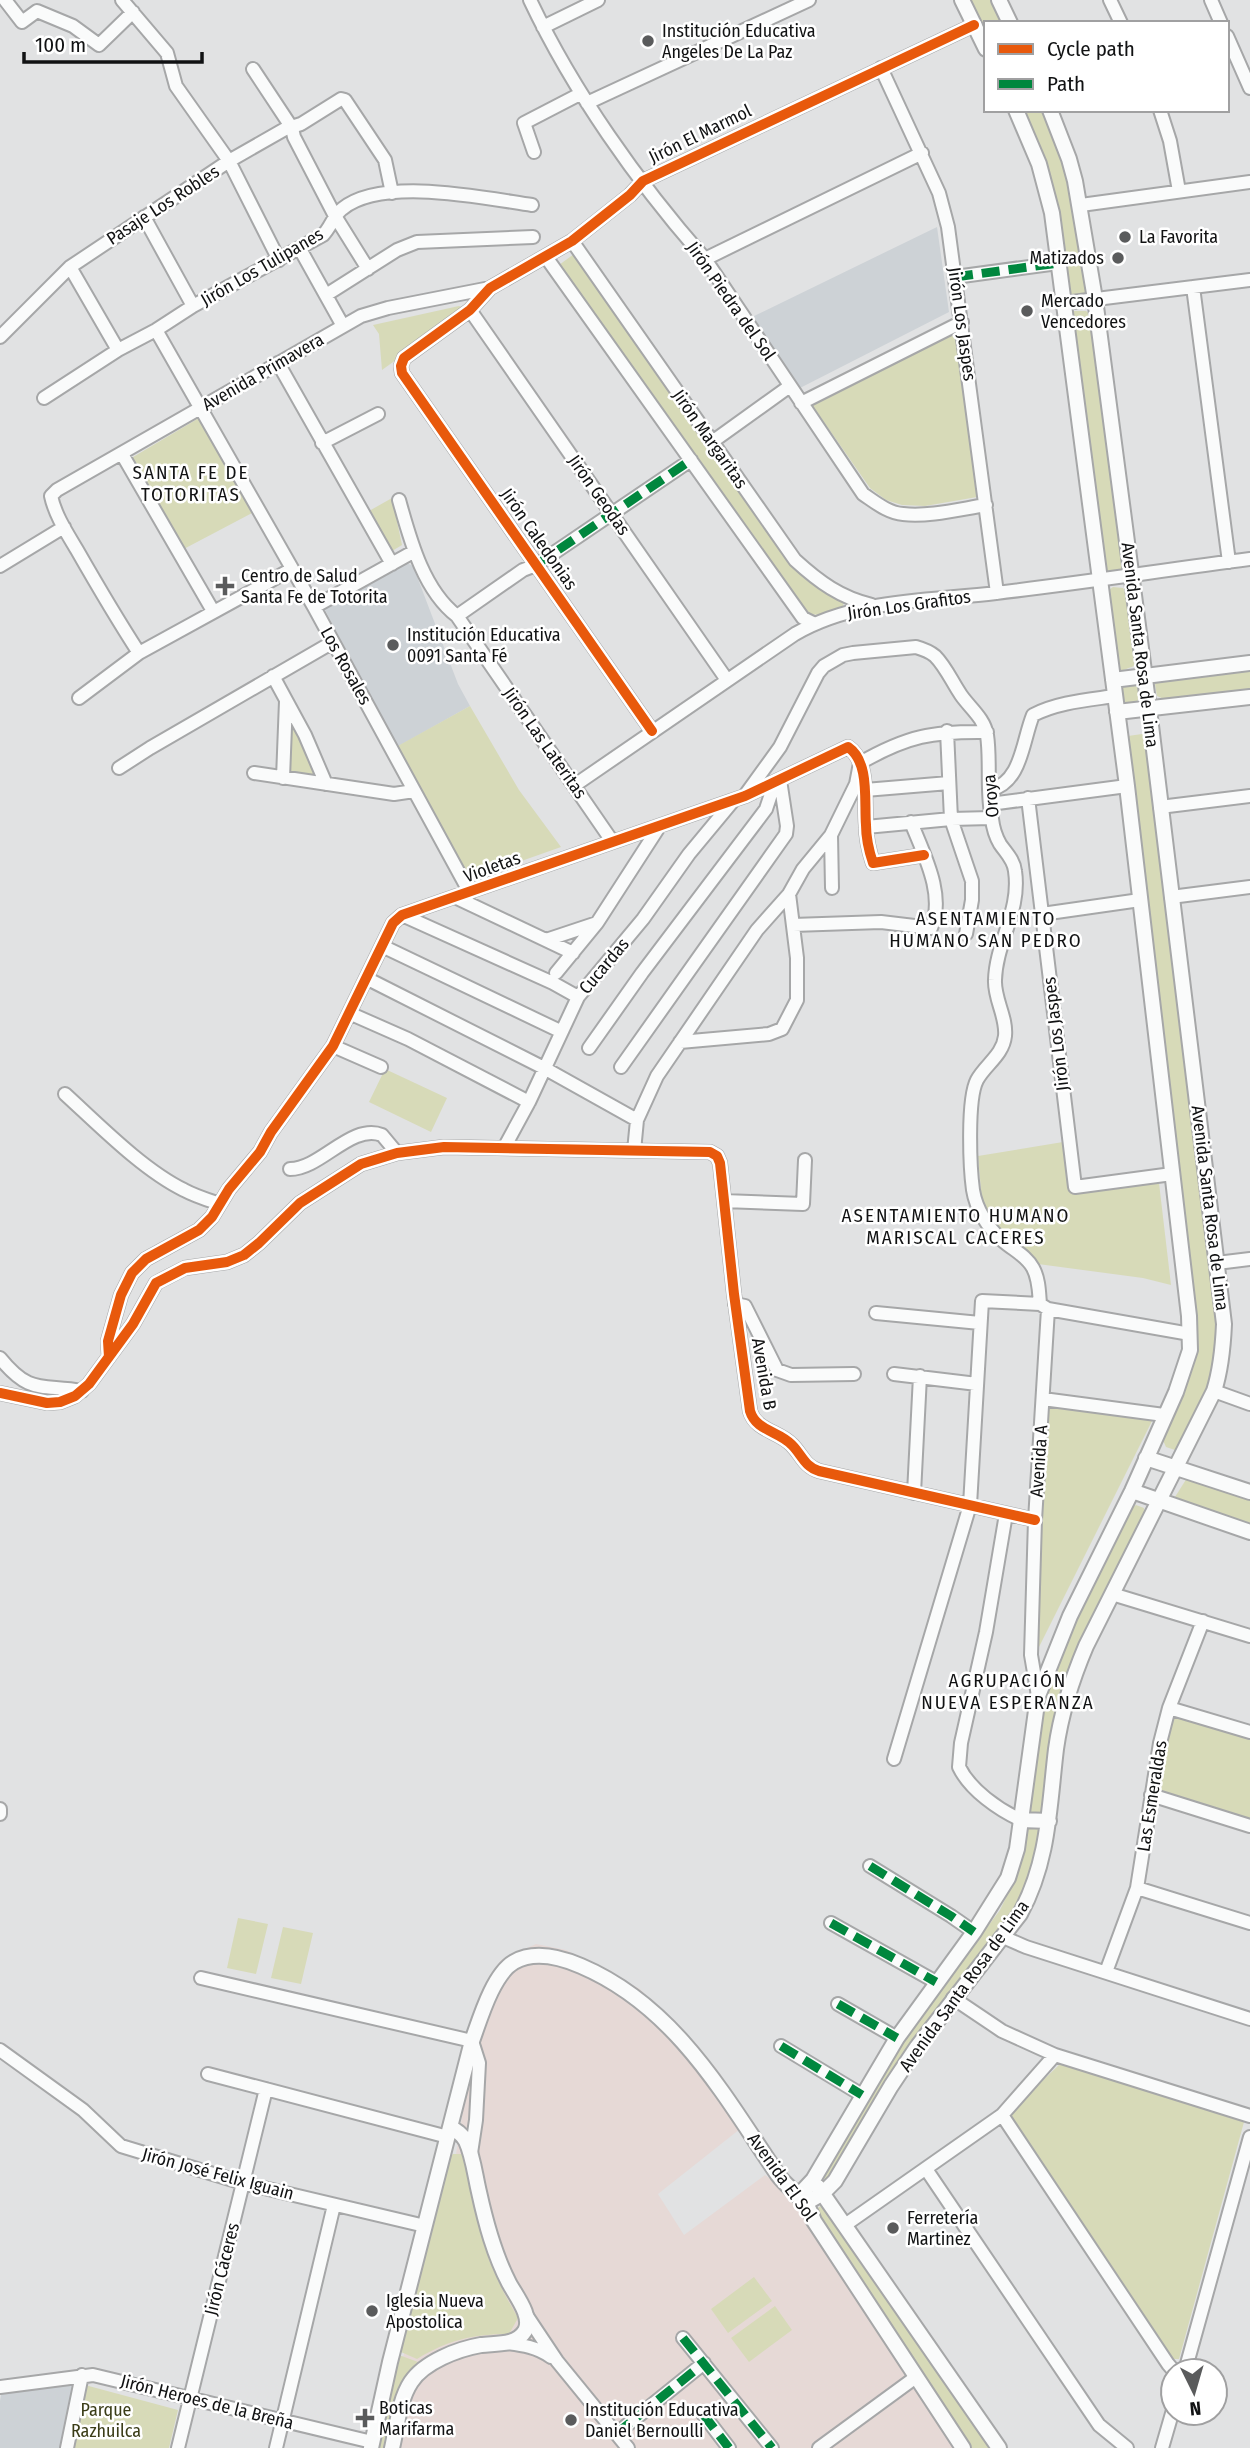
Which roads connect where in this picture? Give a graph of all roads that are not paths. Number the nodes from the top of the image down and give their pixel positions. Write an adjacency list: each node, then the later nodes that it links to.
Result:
1 (5, 0): 10 (street)
2 (122, 0): 10 (street)
3 (530, 0): 15 (street, Jirón Piedra del Sol)
4 (598, 0): 15 (street)
5 (809, 0): 21 (street)
6 (962, 0): 14 (main road)
7 (999, 0): 11 (main road)
8 (1110, 0): 12 (street)
9 (1211, 0): 13 (street)
10 (133, 12): 28 (street)
11 (1009, 21)
12 (1120, 21)
13 (1220, 21)
14 (974, 25): 17 (main road); 18 (street, Jirón El Marmol)
15 (543, 27): 21 (street, Jirón Piedra del Sol)
16 (1229, 41): 20 (street)
17 (984, 45)
18 (881, 68): 27 (street, Jirón Los Jaspes); 29 (street, Jirón El Marmol)
19 (253, 69): 25 (street)
20 (1250, 88)
21 (584, 99): 26 (street); 29 (street, Jirón Piedra del Sol)
22 (1017, 112): 43 (main road, Avenida Santa Rosa de Lima)
23 (1051, 112): 34 (main road, Avenida Santa Rosa de Lima)
24 (1161, 112): 31 (street)
25 (292, 128): 28 (street, Pasaje Los Robles); 32 (street, Pasaje Los Robles); 35 (street)
26 (534, 152)
27 (922, 153): 41 (street); 46 (street, Jirón Los Jaspes)
28 (229, 161): 36 (street, Pasaje Los Robles); 42 (street)
29 (643, 181): 38 (street, Jirón El Marmol); 41 (street, Jirón Piedra del Sol)
30 (1250, 182): 31 (street)
31 (1179, 191): 34 (street)
32 (392, 193): 33 (street, Jirón Los Tulipanes); 35 (street, Jirón Los Tulipanes)
33 (532, 205)
34 (1081, 205): 51 (main road, Avenida Santa Rosa de Lima)
35 (335, 216): 39 (street, Jirón Los Tulipanes); 45 (street)
36 (144, 217): 44 (street, Pasaje Los Robles); 53 (street)
37 (533, 237): 45 (street)
38 (572, 241): 40 (street, Jirón El Marmol); 67 (street, Jirón Margaritas)
39 (300, 249): 42 (street, Jirón Los Tulipanes); 50 (street)
40 (546, 257): 49 (street, Jirón El Marmol); 70 (street, Jirón Margaritas)
41 (705, 259): 62 (street, Jirón Piedra del Sol)
42 (279, 260): 53 (street, Jirón Los Tulipanes)
43 (1058, 263): 46 (street); 52 (main road, Avenida Santa Rosa de Lima)
44 (70, 267): 58 (street, Pasaje Los Robles); 59 (street)
45 (368, 269): 50 (street)
46 (956, 277): 55 (street, Jirón Los Jaspes)
47 (1250, 280): 48 (street)
48 (1193, 287): 51 (street); 77 (street)
49 (490, 288): 54 (street, Jirón El Marmol); 56 (street, Avenida Primavera)
50 (326, 295): 56 (street)
51 (1095, 299): 52 (street); 82 (main road, Avenida Santa Rosa de Lima)
52 (1063, 303): 83 (main road, Avenida Santa Rosa de Lima)
53 (193, 306): 57 (street, Jirón Los Tulipanes)
54 (470, 310): 61 (street, Jirón El Marmol); 73 (street, Jirón Geodas)
55 (962, 323): 64 (street); 72 (street, Jirón Los Jaspes)
56 (343, 326): 60 (street, Avenida Primavera)
57 (156, 330): 59 (street, Jirón Los Tulipanes); 65 (street, Los Rosales)
58 (0, 337)
59 (118, 350): 63 (street, Jirón Los Tulipanes)
60 (278, 363): 65 (street, Avenida Primavera); 68 (street)
61 (401, 366): 79 (street, Jirón Caledonias)
62 (790, 386): 64 (street, Jirón Piedra del Sol); 67 (street)
63 (44, 398)
64 (801, 402): 72 (street, Jirón Piedra del Sol)
65 (202, 407): 69 (street, Avenida Primavera); 81 (street, Los Rosales)
66 (379, 414): 68 (street)
67 (712, 442): 85 (street, Jirón Margaritas)
68 (322, 443): 78 (street)
69 (122, 454): 74 (street, Avenida Primavera); 87 (street)
70 (691, 460): 73 (street); 89 (street, Jirón Margaritas)
71 (399, 499): 75 (street, Jirón Las Lateritas)
72 (986, 505): 84 (street, Jirón Los Jaspes)
73 (612, 513): 79 (street); 95 (street, Jirón Geodas)
74 (64, 527): 80 (street); 91 (street)
75 (413, 552): 78 (street); 88 (street, Jirón Las Lateritas)
76 (1250, 559): 77 (street, Jirón Los Grafitos)
77 (1228, 562): 82 (street, Jirón Los Grafitos)
78 (392, 564): 86 (street)
79 (536, 565): 88 (street); 103 (street, Jirón Caledonias)
80 (0, 566)
81 (292, 569): 86 (street, Los Rosales); 87 (street)
82 (1131, 575): 83 (street, Jirón Los Grafitos); 94 (main road, Avenida Santa Rosa de Lima)
83 (1099, 579): 84 (street, Jirón Los Grafitos); 96 (main road, Avenida Santa Rosa de Lima)
84 (997, 593): 85 (street, Jirón Los Grafitos)
85 (876, 606): 89 (street, Jirón Los Grafitos)
86 (314, 607): 90 (street, Los Rosales)
87 (213, 611): 91 (street)
88 (457, 616): 113 (street, Jirón Las Lateritas)
89 (813, 623): 95 (street, Jirón Los Grafitos)
90 (333, 642): 93 (street); 116 (street, Los Rosales)
91 (139, 653): 98 (street)
92 (1250, 663): 94 (main road)
93 (273, 676): 100 (street); 107 (street)
94 (1145, 676): 96 (main road); 101 (main road, Avenida Santa Rosa de Lima)
95 (727, 680): 103 (street, Jirón Los Grafitos)
96 (1114, 680): 97 (main road, Avenida Santa Rosa de Lima)
97 (1115, 696): 102 (main road, Avenida Santa Rosa de Lima); 118 (street)
98 (79, 698)
99 (1250, 698): 101 (main road)
100 (286, 701): 109 (street); 112 (street)
101 (1149, 709): 102 (main road); 121 (main road, Avenida Santa Rosa de Lima)
102 (1117, 712): 114 (main road, Avenida Santa Rosa de Lima)
103 (652, 731): 113 (street, Jirón Los Grafitos)
104 (947, 731): 105 (street); 106 (street); 111 (street)
105 (987, 732): 118 (street, Oroya); 119 (street)
106 (860, 763): 110 (street, Violetas); 115 (street); 127 (street)
107 (119, 768)
108 (254, 773): 109 (street)
109 (283, 778): 112 (street)
110 (778, 781): 119 (street, Violetas); 152 (street); 153 (street)
111 (949, 783): 115 (street); 123 (street)
112 (326, 784): 116 (street)
113 (575, 785): 128 (street, Jirón Las Lateritas)
114 (1127, 786): 120 (street); 136 (main road, Avenida Santa Rosa de Lima)
115 (865, 790): 126 (street)
116 (414, 791): 132 (street, Los Rosales)
117 (1250, 796): 121 (street)
118 (990, 797): 120 (street); 122 (street, Oroya)
119 (739, 798): 125 (street, Violetas); 147 (street, Cucardas)
120 (1028, 798): 137 (street, Jirón Los Jaspes)
121 (1160, 807): 134 (main road, Avenida Santa Rosa de Lima)
122 (991, 818): 123 (street); 170 (street, Oroya)
123 (951, 819): 124 (street); 141 (street)
124 (911, 822): 126 (street); 129 (street)
125 (659, 827): 128 (street, Violetas); 139 (street)
126 (866, 827): 129 (street)
127 (831, 835): 131 (street); 133 (street)
128 (612, 841): 132 (street, Violetas)
129 (924, 855): 140 (street)
130 (1250, 887): 134 (street)
131 (832, 888)
132 (470, 894): 135 (street, Violetas)
133 (789, 894): 140 (street); 150 (street)
134 (1171, 897): 168 (main road, Avenida Santa Rosa de Lima)
135 (457, 898): 138 (street, Violetas); 142 (street)
136 (1140, 900): 137 (street); 164 (main road, Avenida Santa Rosa de Lima)
137 (1042, 914): 164 (street, Jirón Los Jaspes)
138 (402, 915): 143 (street); 147 (street)
139 (597, 923): 142 (street); 144 (street)
140 (793, 925): 150 (street)
141 (966, 934)
142 (545, 940): 144 (street)
143 (382, 946): 146 (street); 149 (street)
144 (573, 953): 145 (street)
145 (556, 973)
146 (366, 978): 148 (street); 155 (street)
147 (578, 997): 149 (street, Cucardas)
148 (349, 1013): 151 (street); 157 (street)
149 (560, 1031): 155 (street, Cucardas)
150 (680, 1042): 158 (street)
151 (333, 1045): 154 (street); 166 (street)
152 (589, 1048)
153 (621, 1067)
154 (381, 1068)
155 (544, 1068): 157 (street, Cucardas); 158 (street)
156 (65, 1094): 166 (street)
157 (529, 1102): 159 (street, Cucardas)
158 (637, 1120): 160 (street)
159 (504, 1148): 160 (street); 161 (street)
160 (634, 1151): 165 (street, Avenida B)
161 (397, 1153): 163 (street); 174 (street)
162 (805, 1160): 165 (street)
163 (290, 1169)
164 (1172, 1174): 173 (main road, Avenida Santa Rosa de Lima)
165 (724, 1201): 169 (street, Avenida B)
166 (220, 1204): 174 (street)
167 (1250, 1259): 168 (street)
168 (1217, 1263): 181 (main road, Avenida Santa Rosa de Lima)
169 (735, 1304): 176 (street); 190 (street, Avenida B)
170 (1044, 1306): 172 (street); 173 (street); 183 (street, Avenida A)
171 (876, 1313): 172 (street)
172 (980, 1322): 179 (street)
173 (1190, 1334): 185 (main road, Avenida Santa Rosa de Lima)
174 (109, 1357): 180 (street)
175 (0, 1358): 180 (street)
176 (854, 1374)
177 (894, 1374): 178 (street)
178 (920, 1376): 179 (street); 190 (street)
179 (976, 1384): 192 (street)
180 (82, 1391): 182 (street)
181 (1214, 1391): 184 (street); 187 (main road, Avenida Santa Rosa de Lima)
182 (0, 1393)
183 (1043, 1399): 185 (street); 194 (street, Avenida A)
184 (1250, 1404)
185 (1164, 1415): 186 (main road, Avenida Santa Rosa de Lima)
186 (1146, 1458): 187 (main road); 188 (main road, Avenida Santa Rosa de Lima)
187 (1176, 1469): 189 (main road); 191 (main road, Avenida Santa Rosa de Lima)
188 (1132, 1491): 191 (main road); 199 (main road, Avenida Santa Rosa de Lima)
189 (1250, 1492)
190 (914, 1493): 192 (street, Avenida B)
191 (1159, 1502): 195 (main road); 196 (main road, Avenida Santa Rosa de Lima)
192 (970, 1505): 193 (street, Avenida B); 202 (street)
193 (1006, 1514): 194 (street, Avenida B); 206 (street)
194 (1035, 1520): 199 (street, Avenida A)
195 (1250, 1532)
196 (1112, 1594): 197 (street); 207 (main road, Avenida Santa Rosa de Lima)
197 (1203, 1621): 198 (street); 200 (street, Las Esmeraldas)
198 (1250, 1636)
199 (1038, 1696): 206 (main road, Avenida Santa Rosa de Lima)
200 (1169, 1707): 201 (street); 203 (street, Las Esmeraldas)
201 (1250, 1732)
202 (894, 1759)
203 (1151, 1795): 208 (street); 210 (street, Las Esmeraldas)
204 (0, 1809): 205 (street)
205 (0, 1814)
206 (1021, 1820): 207 (main road); 213 (main road, Avenida Santa Rosa de Lima)
207 (1049, 1821): 214 (main road, Avenida Santa Rosa de Lima)
208 (1250, 1826)
209 (870, 1866): 213 (street)
210 (1137, 1888): 212 (street); 215 (street, Las Esmeraldas)
211 (831, 1923): 217 (street)
212 (1250, 1923)
213 (974, 1932): 217 (main road, Avenida Santa Rosa de Lima)
214 (1003, 1937): 215 (street); 218 (main road, Avenida Santa Rosa de Lima)
215 (1106, 1972): 220 (street)
216 (201, 1978): 222 (street)
217 (936, 1982): 221 (main road, Avenida Santa Rosa de Lima)
218 (953, 1998): 225 (street); 237 (main road, Avenida Santa Rosa de Lima)
219 (838, 2004): 221 (street)
220 (1250, 2019)
221 (897, 2038): 228 (main road, Avenida Santa Rosa de Lima)
222 (472, 2041): 231 (main road); 233 (street); 238 (main road, Avenida El Sol)
223 (781, 2046): 228 (street)
224 (0, 2050): 236 (street, Jirón José Felix Iguain)
225 (1055, 2055): 229 (street); 230 (street)
226 (208, 2074): 227 (street)
227 (266, 2089): 231 (street); 236 (street, Jirón Cáceres)
228 (862, 2095): 235 (main road, Avenida Santa Rosa de Lima)
229 (1002, 2115): 234 (street); 245 (street)
230 (1250, 2116)
231 (449, 2132): 233 (main road); 241 (main road)
232 (1250, 2137): 246 (street)
233 (470, 2154): 242 (main road)
234 (926, 2169): 240 (street); 268 (street)
235 (813, 2180): 237 (main road, Avenida El Sol); 238 (main road, Avenida Santa Rosa de Lima)
236 (243, 2183): 239 (street, Jirón José Felix Iguain); 252 (street, Jirón Cáceres)
237 (827, 2198): 238 (main road, Avenida Santa Rosa de Lima); 240 (main road, Avenida El Sol)
238 (802, 2200): 250 (main road, Avenida El Sol)
239 (334, 2205): 241 (street, Jirón José Felix Iguain); 254 (street)
240 (845, 2225): 267 (main road, Avenida El Sol)
241 (425, 2226): 257 (main road)
242 (527, 2316): 244 (main road); 247 (street)
243 (683, 2338): 248 (street)
244 (504, 2343): 247 (street); 262 (main road)
245 (1163, 2357)
246 (1189, 2357)
247 (557, 2361): 256 (street)
248 (704, 2362): 256 (street); 258 (street)
249 (82, 2375): 251 (street, Jirón Heroes de la Breña); 252 (street, Jirón Heroes de la Breña); 259 (street)
250 (916, 2377): 265 (street); 266 (main road, Avenida El Sol)
251 (0, 2387)
252 (191, 2399): 254 (street, Jirón Heroes de la Breña); 260 (street, Jirón Cáceres)
253 (703, 2414): 264 (street)
254 (282, 2421): 257 (street, Jirón Heroes de la Breña); 261 (street)
255 (1168, 2427): 269 (street)
256 (616, 2434): 263 (street)
257 (371, 2445)
258 (768, 2446)
259 (67, 2448)
260 (178, 2448)
261 (275, 2448)
262 (392, 2448)
263 (628, 2448)
264 (729, 2448)
265 (818, 2448)
266 (963, 2448)
267 (999, 2448)
268 (1127, 2448)
269 (1162, 2448)

